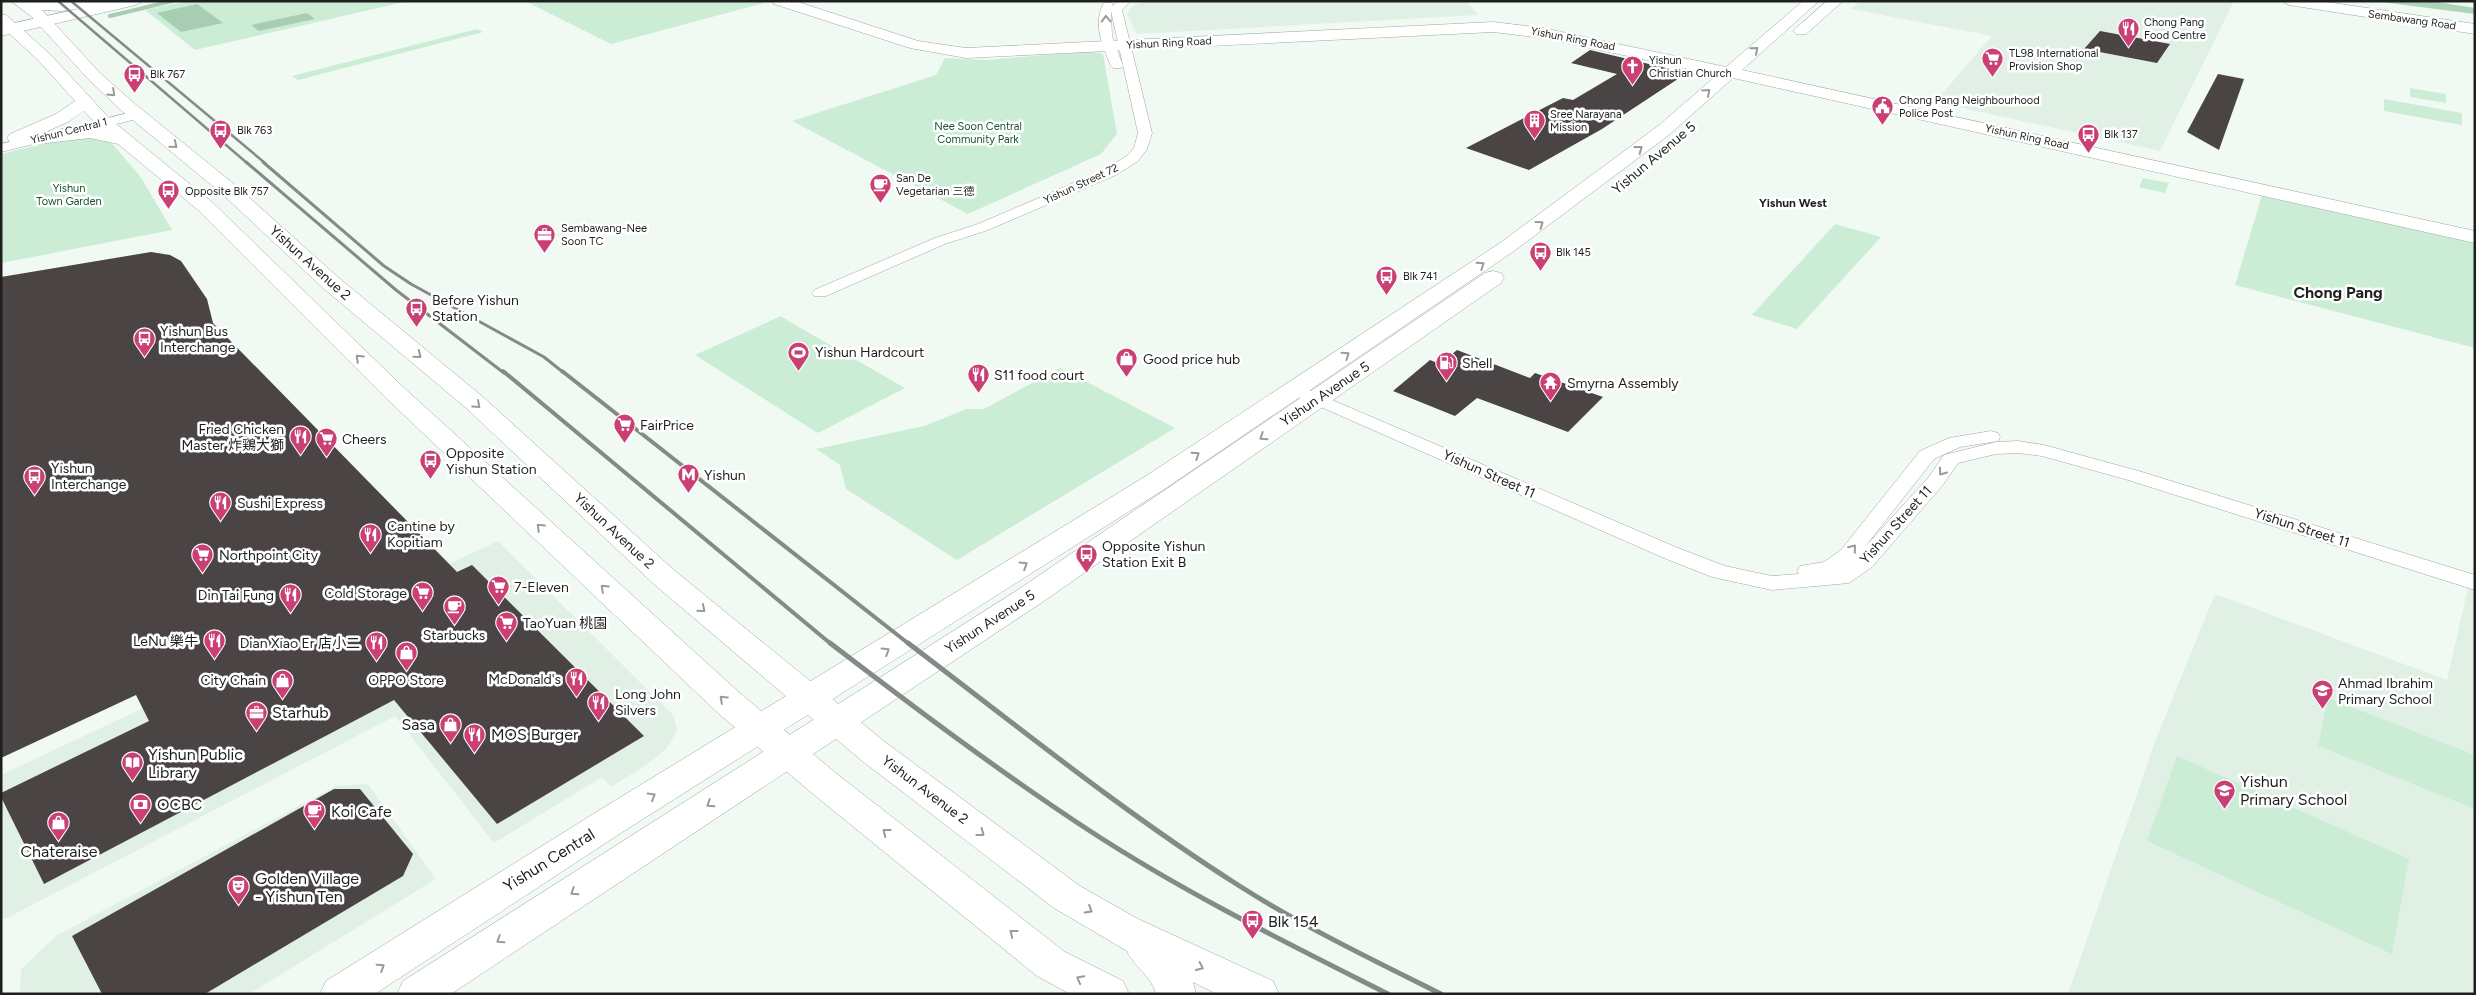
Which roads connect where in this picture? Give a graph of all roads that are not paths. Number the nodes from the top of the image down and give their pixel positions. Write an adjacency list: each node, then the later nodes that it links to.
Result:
1 (136, 1): 11 (main road)
2 (779, 1): 19 (main road, Yishun Ring Road)
3 (798, 1): 19 (main road, Yishun Ring Road)
4 (1114, 1): 19 (street, one-way to 4)
5 (1126, 1): 19 (street)
6 (1812, 1): 20 (main road, Yishun Avenue 5, one-way to 6)
7 (1836, 1): 20 (main road, Yishun Avenue 5)
8 (2289, 1): 15 (main road, Sembawang Road)
9 (2334, 1): 13 (main road, Sembawang Road)
10 (20, 3): 11 (main road); 12 (main road, Yishun Avenue 2)
11 (106, 4): 12 (main road); 16 (main road)
12 (41, 19): 14 (main road); 16 (main road, Yishun Avenue 2)
13 (2475, 21)
14 (5, 25): 18 (main road)
15 (2475, 29)
16 (56, 34): 22 (main road, Yishun Avenue 2, one-way to 22)
17 (1, 40): 18 (main road)
18 (29, 42): 21 (main road)
19 (1115, 43): 20 (main road, Yishun Ring Road); 32 (street, Yishun Street 72)
20 (1742, 71): 28 (main road, Yishun Avenue 5); 29 (main road, Yishun Ring Road); 31 (main road, Yishun Ring Road); 33 (main road, Yishun Avenue 5, one-way to 20)
21 (85, 102): 23 (main road); 26 (main road)
22 (134, 112): 23 (street, Yishun Central 1); 36 (main road, Yishun Avenue 2, one-way to 36)
23 (101, 120): 24 (street, Yishun Central 1); 25 (main road); 26 (street, Yishun Central 1)
24 (38, 139): 25 (main road); 27 (street, Yishun Central 1)
25 (121, 139): 37 (main road, one-way to 25)
26 (9, 140)
27 (1, 148)
28 (1621, 185)
29 (2475, 231)
30 (1559, 232): 33 (main road, Yishun Avenue 5)
31 (2475, 237)
32 (820, 293)
33 (1312, 390): 34 (street, Yishun Street 11, one-way to 34); 35 (street, Yishun Street 11, one-way to 33); 36 (main road, Yishun Avenue 5)
34 (2475, 574)
35 (2475, 584)
36 (823, 711): 37 (main road, Yishun Avenue 5); 38 (main road, Yishun Avenue 5); 39 (main road, Yishun Avenue 2, one-way to 39)
37 (760, 730): 38 (main road); 40 (main road, Yishun Central, one-way to 37)
38 (789, 754): 41 (main road, one-way to 41); 42 (main road, one-way to 38)
39 (1124, 931): 43 (main road); 44 (main road, Yishun Avenue 2, one-way to 44)
40 (340, 994)
41 (417, 994)
42 (1109, 994)
43 (1176, 994)
44 (1259, 994)

